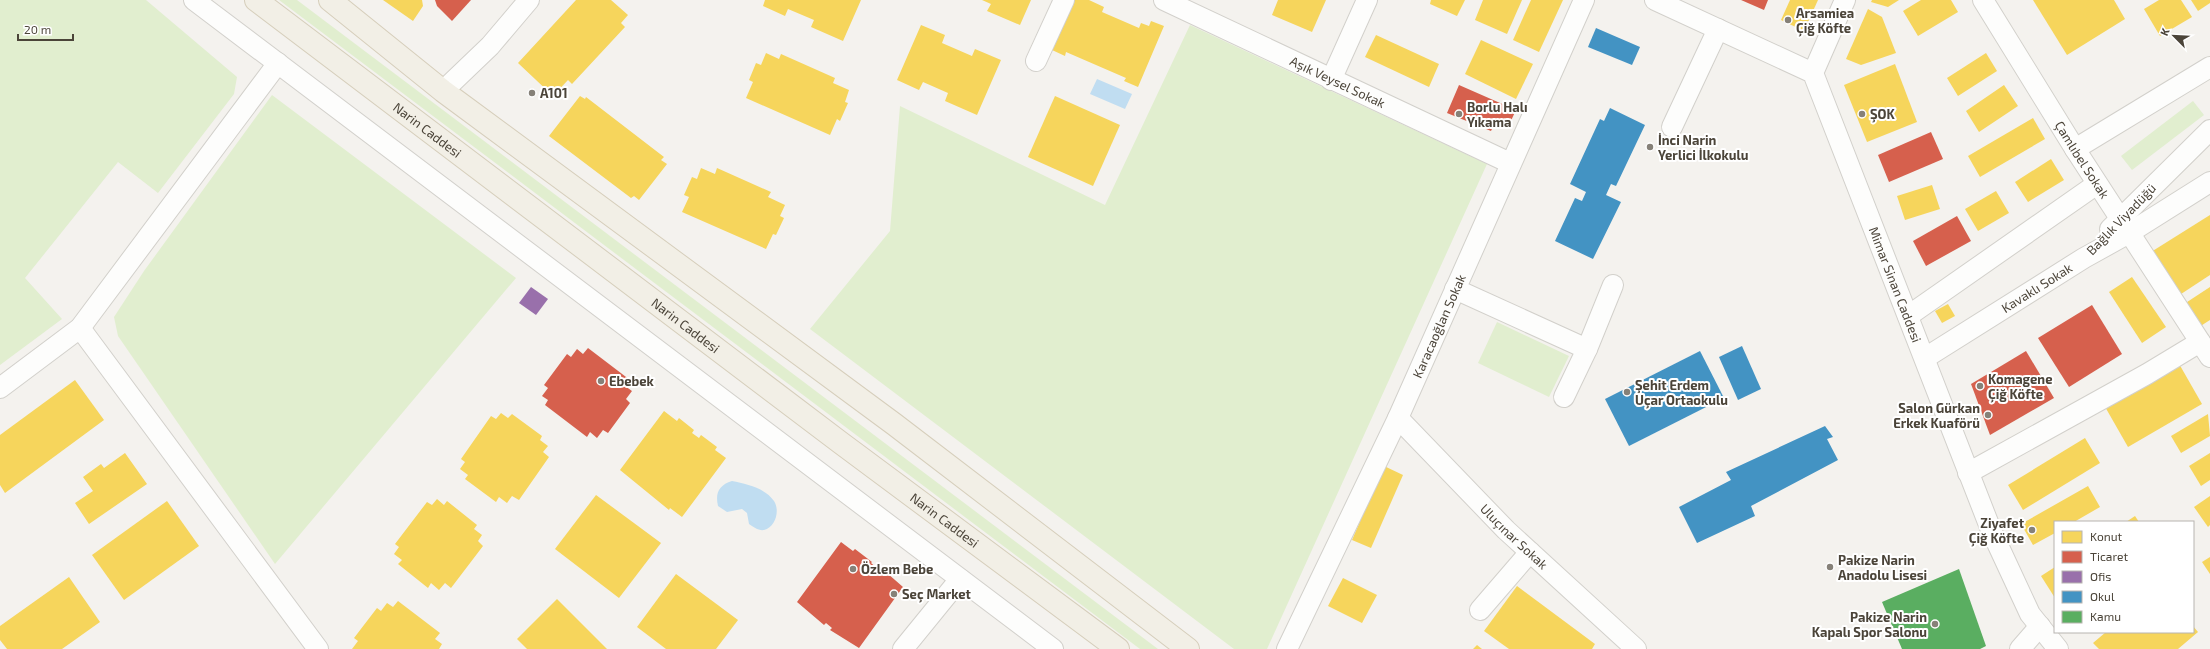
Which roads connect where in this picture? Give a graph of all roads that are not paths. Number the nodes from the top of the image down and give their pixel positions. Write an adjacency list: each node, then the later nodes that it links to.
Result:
1 (194, 0): 14 (street)
2 (256, 0): 47 (main road, Narin Caddesi)
3 (330, 0): 18 (main road)
4 (529, 0): 18 (street)
5 (1064, 0): 13 (street)
6 (1164, 0): 17 (street, Aşık Veysel Sokak)
7 (1367, 0): 17 (street)
8 (1584, 0): 23 (street, Karacaoğlan Sokak)
9 (1655, 0): 12 (street)
10 (1845, 0): 16 (street)
11 (1983, 0): 22 (street, Çamlıbel Sokak)
12 (1718, 29): 16 (street); 19 (street)
13 (1036, 61)
14 (278, 63): 31 (street); 40 (street)
15 (2210, 67): 22 (street)
16 (1813, 72): 30 (street, Mimar Sinan Caddesi)
17 (1331, 80): 23 (street, Aşık Veysel Sokak)
18 (444, 91): 48 (main road)
19 (1672, 127)
20 (2210, 130): 26 (street, Bağlık Viyadüğü)
21 (2210, 148): 26 (street, Bağlık Viyadüğü)
22 (2075, 149): 25 (street, Çamlıbel Sokak)
23 (1510, 163): 29 (street, Karacaoğlan Sokak)
24 (2210, 182): 26 (street)
25 (2097, 184): 26 (street, Çamlıbel Sokak); 30 (street)
26 (2124, 226): 27 (street, Bağlık Viyadüğü); 33 (street, Çamlıbel Sokak)
27 (2084, 258): 34 (street, Kavaklı Sokak)
28 (1613, 285): 32 (street)
29 (1455, 288): 32 (street); 37 (street, Karacaoğlan Sokak)
30 (1908, 316): 34 (street, Mimar Sinan Caddesi)
31 (80, 328): 35 (street); 44 (street)
32 (1587, 349): 36 (street)
33 (2205, 350): 38 (street)
34 (1925, 358): 38 (street, Mimar Sinan Caddesi)
35 (0, 388)
36 (1564, 397)
37 (1398, 418): 39 (street, Uluçınar Sokak); 49 (street, Karacaoğlan Sokak)
38 (1968, 473): 42 (street, Mimar Sinan Caddesi)
39 (1534, 555): 41 (street); 43 (street, Uluçınar Sokak)
40 (960, 579): 45 (street); 46 (street)
41 (1483, 612)
42 (2040, 626): 50 (street); 51 (street, Mimar Sinan Caddesi)
43 (1624, 645)
44 (318, 649)
45 (903, 649)
46 (1053, 649)
47 (1118, 649)
48 (1188, 649)
49 (1287, 649)
50 (2020, 649)
51 (2058, 649)

